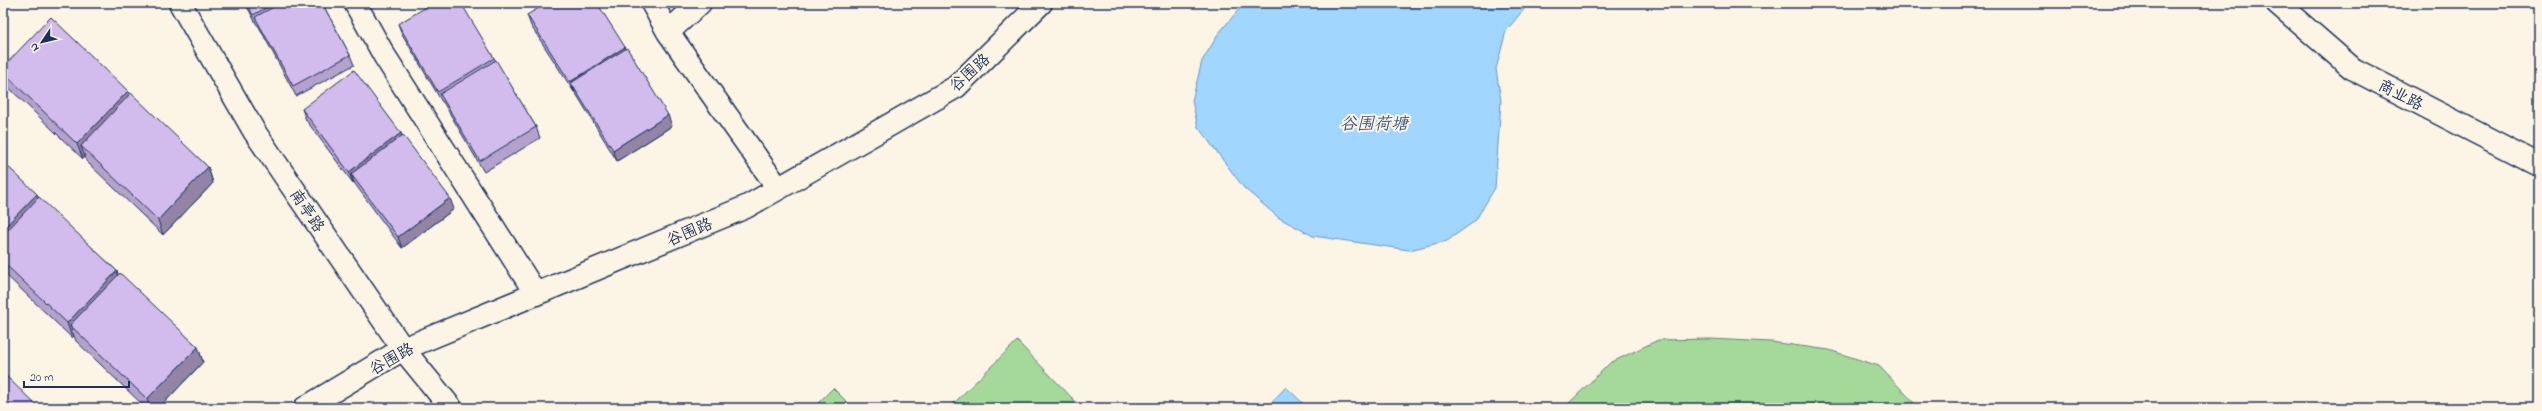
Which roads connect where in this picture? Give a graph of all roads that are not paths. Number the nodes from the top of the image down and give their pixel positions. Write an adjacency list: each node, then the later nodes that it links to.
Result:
1 (180, 3): 11 (street, 南亭路)
2 (355, 3): 10 (street)
3 (652, 3): 7 (street)
4 (700, 3): 7 (street)
5 (1041, 3): 9 (street, 谷围路)
6 (2277, 3): 8 (street, 商业路)
7 (668, 32): 9 (street)
8 (2539, 165)
9 (778, 188): 10 (street, 谷围路)
10 (536, 294): 11 (street, 谷围路)
11 (403, 349): 12 (street, 谷围路); 13 (street, 南亭路)
12 (305, 408)
13 (451, 408)

